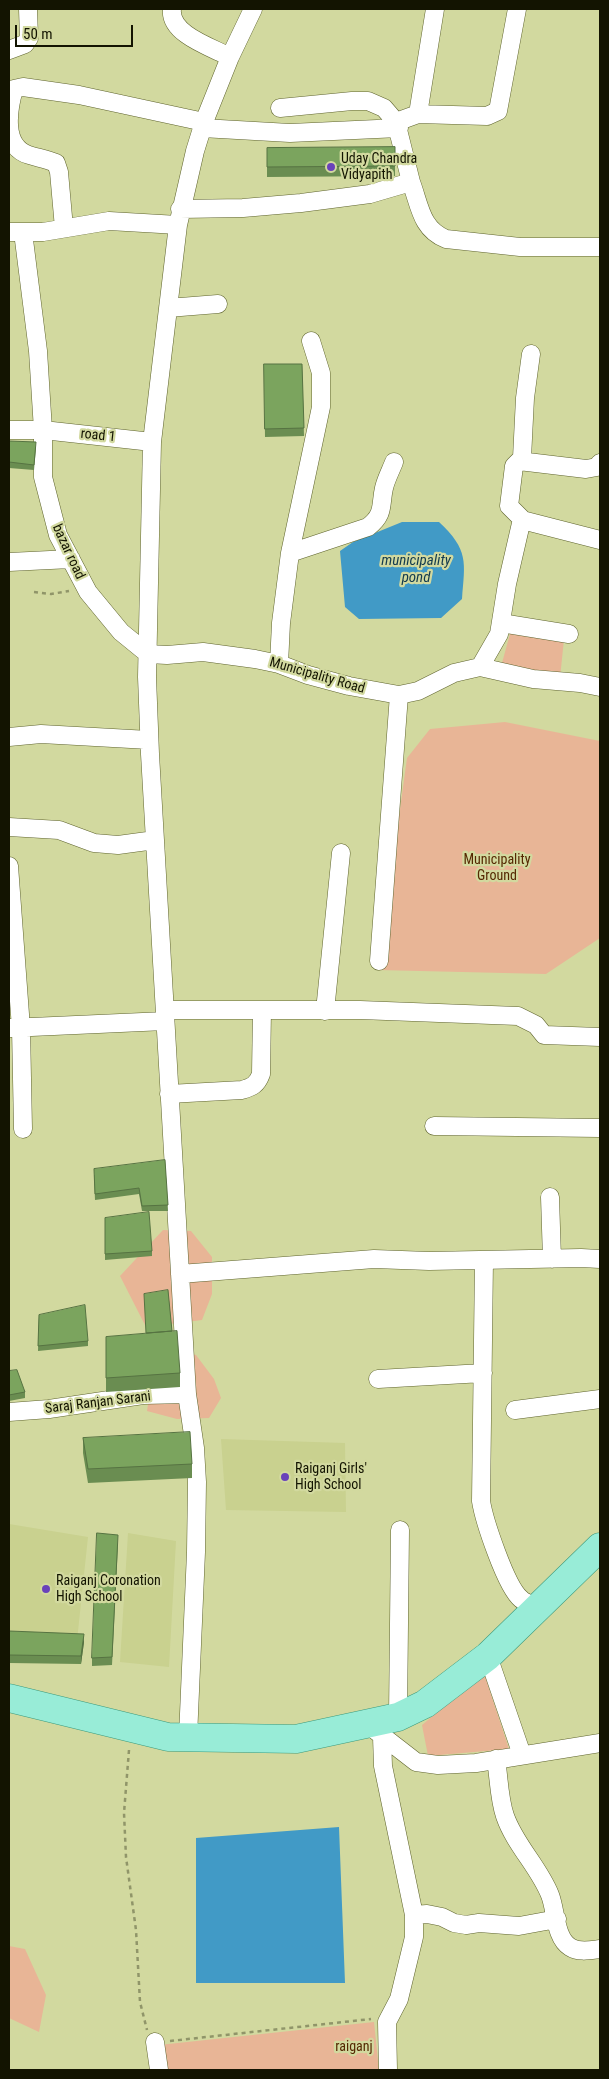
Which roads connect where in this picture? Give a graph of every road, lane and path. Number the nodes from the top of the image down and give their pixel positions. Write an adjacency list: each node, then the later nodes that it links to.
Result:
1 (28, 9): 6 (street)
2 (172, 9): 7 (street)
3 (253, 9): 7 (street)
4 (435, 9): 10 (street)
5 (518, 9): 10 (street)
6 (9, 50)
7 (230, 57): 11 (street)
8 (11, 88): 11 (street); 15 (street)
9 (280, 108): 12 (street)
10 (418, 114): 12 (street)
11 (203, 125): 12 (street); 14 (street)
12 (397, 125): 13 (street)
13 (411, 182): 14 (street); 17 (street)
14 (179, 217): 15 (street); 19 (street)
15 (64, 228): 16 (street)
16 (16, 232): 23 (street, bazar road)
17 (600, 247)
18 (218, 304): 19 (street)
19 (168, 308): 24 (street)
20 (310, 341): 30 (street)
21 (531, 354): 25 (street)
22 (9, 430): 23 (street)
23 (43, 430): 24 (street, road 1); 31 (street, bazar road)
24 (152, 442): 37 (street)
25 (519, 461): 27 (street); 28 (street)
26 (394, 462): 30 (street)
27 (600, 463)
28 (522, 520): 29 (street); 35 (street)
29 (600, 540)
30 (290, 553): 38 (street)
31 (71, 559): 32 (street); 34 (street, bazar road)
32 (9, 562)
33 (34, 592): 34 (path)
34 (88, 592): 37 (street, bazar road)
35 (501, 623): 36 (street); 39 (street)
36 (569, 634)
37 (148, 654): 38 (street, Municipality Road); 43 (street)
38 (279, 664): 41 (street, Municipality Road)
39 (480, 667): 40 (street, Municipality Road); 41 (street, Municipality Road)
40 (600, 687)
41 (399, 695): 49 (street)
42 (9, 737): 43 (street)
43 (149, 740): 45 (street)
44 (9, 827): 45 (street)
45 (155, 840): 52 (street)
46 (341, 854): 51 (street)
47 (9, 866): 48 (street)
48 (12, 947): 53 (street)
49 (379, 961)
50 (262, 1010): 51 (street); 52 (street); 55 (street)
51 (325, 1011): 54 (street)
52 (165, 1015): 53 (street); 55 (street)
53 (15, 1028): 58 (street)
54 (600, 1037)
55 (170, 1094): 63 (street)
56 (434, 1126): 57 (street)
57 (600, 1128)
58 (22, 1130)
59 (550, 1197): 60 (street)
60 (552, 1259): 61 (street); 62 (street)
61 (600, 1259)
62 (484, 1260): 63 (street); 64 (street)
63 (180, 1274): 66 (street)
64 (483, 1373): 65 (street); 72 (street)
65 (378, 1379)
66 (187, 1394): 69 (street, Saraj Ranjan Sarani); 77 (street)
67 (600, 1399): 68 (street)
68 (515, 1410)
69 (9, 1412)
70 (400, 1530): 75 (street)
71 (600, 1547): 72 (main road)
72 (538, 1608): 73 (main road)
73 (488, 1656): 75 (main road); 79 (street)
74 (9, 1698): 76 (main road)
75 (383, 1726): 77 (main road); 80 (street); 81 (street)
76 (132, 1728): 77 (main road); 85 (path)
77 (188, 1737)
78 (600, 1743): 79 (street)
79 (522, 1755): 80 (street)
80 (496, 1759): 82 (street)
81 (414, 1915): 82 (street); 84 (street)
82 (557, 1919): 83 (street)
83 (600, 1949)
84 (389, 2018): 85 (path); 87 (street)
85 (155, 2042): 86 (street)
86 (159, 2070)
87 (388, 2070)

